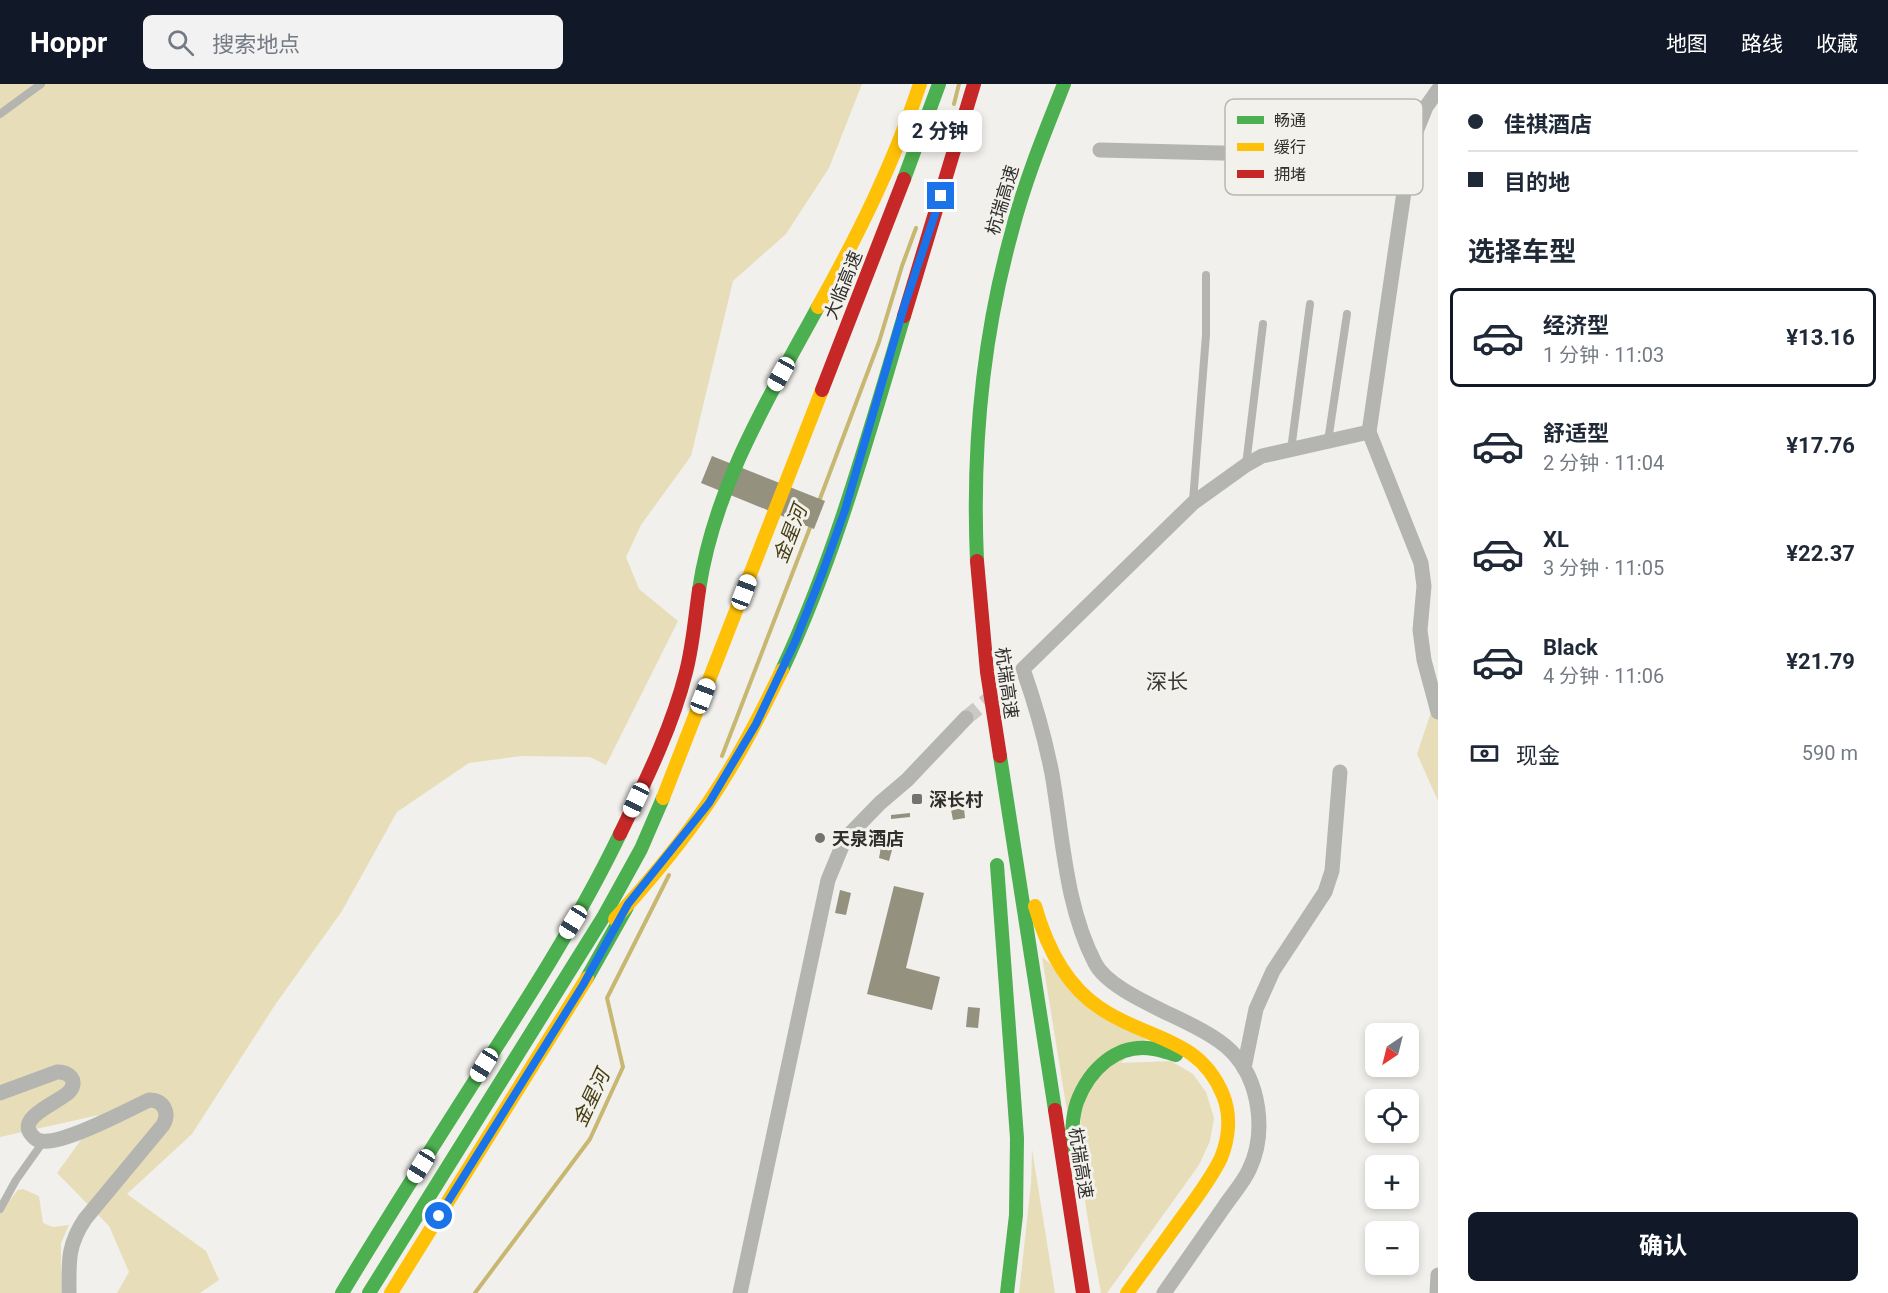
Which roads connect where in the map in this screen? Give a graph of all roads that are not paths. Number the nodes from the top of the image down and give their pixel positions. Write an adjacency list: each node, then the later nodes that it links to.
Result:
1 (41, 84): 7 (lane)
2 (920, 84): 29 (main road, 大临高速)
3 (939, 84): 30 (main road, 大临高速)
4 (974, 84): 28 (main road)
5 (1064, 84): 27 (main road, 杭瑞高速)
6 (1438, 90): 8 (street)
7 (0, 114)
8 (1423, 114)
9 (1100, 150): 10 (street)
10 (1225, 153)
11 (1404, 195): 16 (street)
12 (1206, 275): 20 (lane)
13 (1310, 304): 18 (lane)
14 (1347, 314): 17 (lane)
15 (1263, 324): 19 (lane)
16 (1369, 432): 17 (street); 24 (street)
17 (1328, 441): 18 (street)
18 (1291, 450): 19 (street)
19 (1246, 465): 20 (street)
20 (1193, 502): 21 (street)
21 (1023, 669): 22 (street); 32 (street)
22 (1012, 680)
23 (973, 702): 25 (main road, 杭瑞高速)
24 (1438, 712)
25 (971, 720): 42 (street)
26 (1340, 772): 32 (street)
27 (1006, 795): 37 (main road, 杭瑞高速); 46 (main road)
28 (628, 904): 30 (main road); 41 (main road)
29 (547, 964): 30 (main road); 39 (main road, 大临高速)
30 (568, 975): 40 (main road)
31 (1023, 1027): 43 (main road)
32 (1244, 1068): 47 (street)
33 (0, 1093): 34 (street)
34 (43, 1142): 35 (lane); 38 (street)
35 (0, 1209)
36 (1438, 1275): 48 (street)
37 (1081, 1278): 44 (main road, 杭瑞高速); 45 (main road)
38 (69, 1293)
39 (342, 1293)
40 (369, 1293)
41 (391, 1293)
42 (740, 1293)
43 (1007, 1293)
44 (1083, 1293)
45 (1114, 1293)
46 (1127, 1293)
47 (1164, 1293)
48 (1437, 1293)

